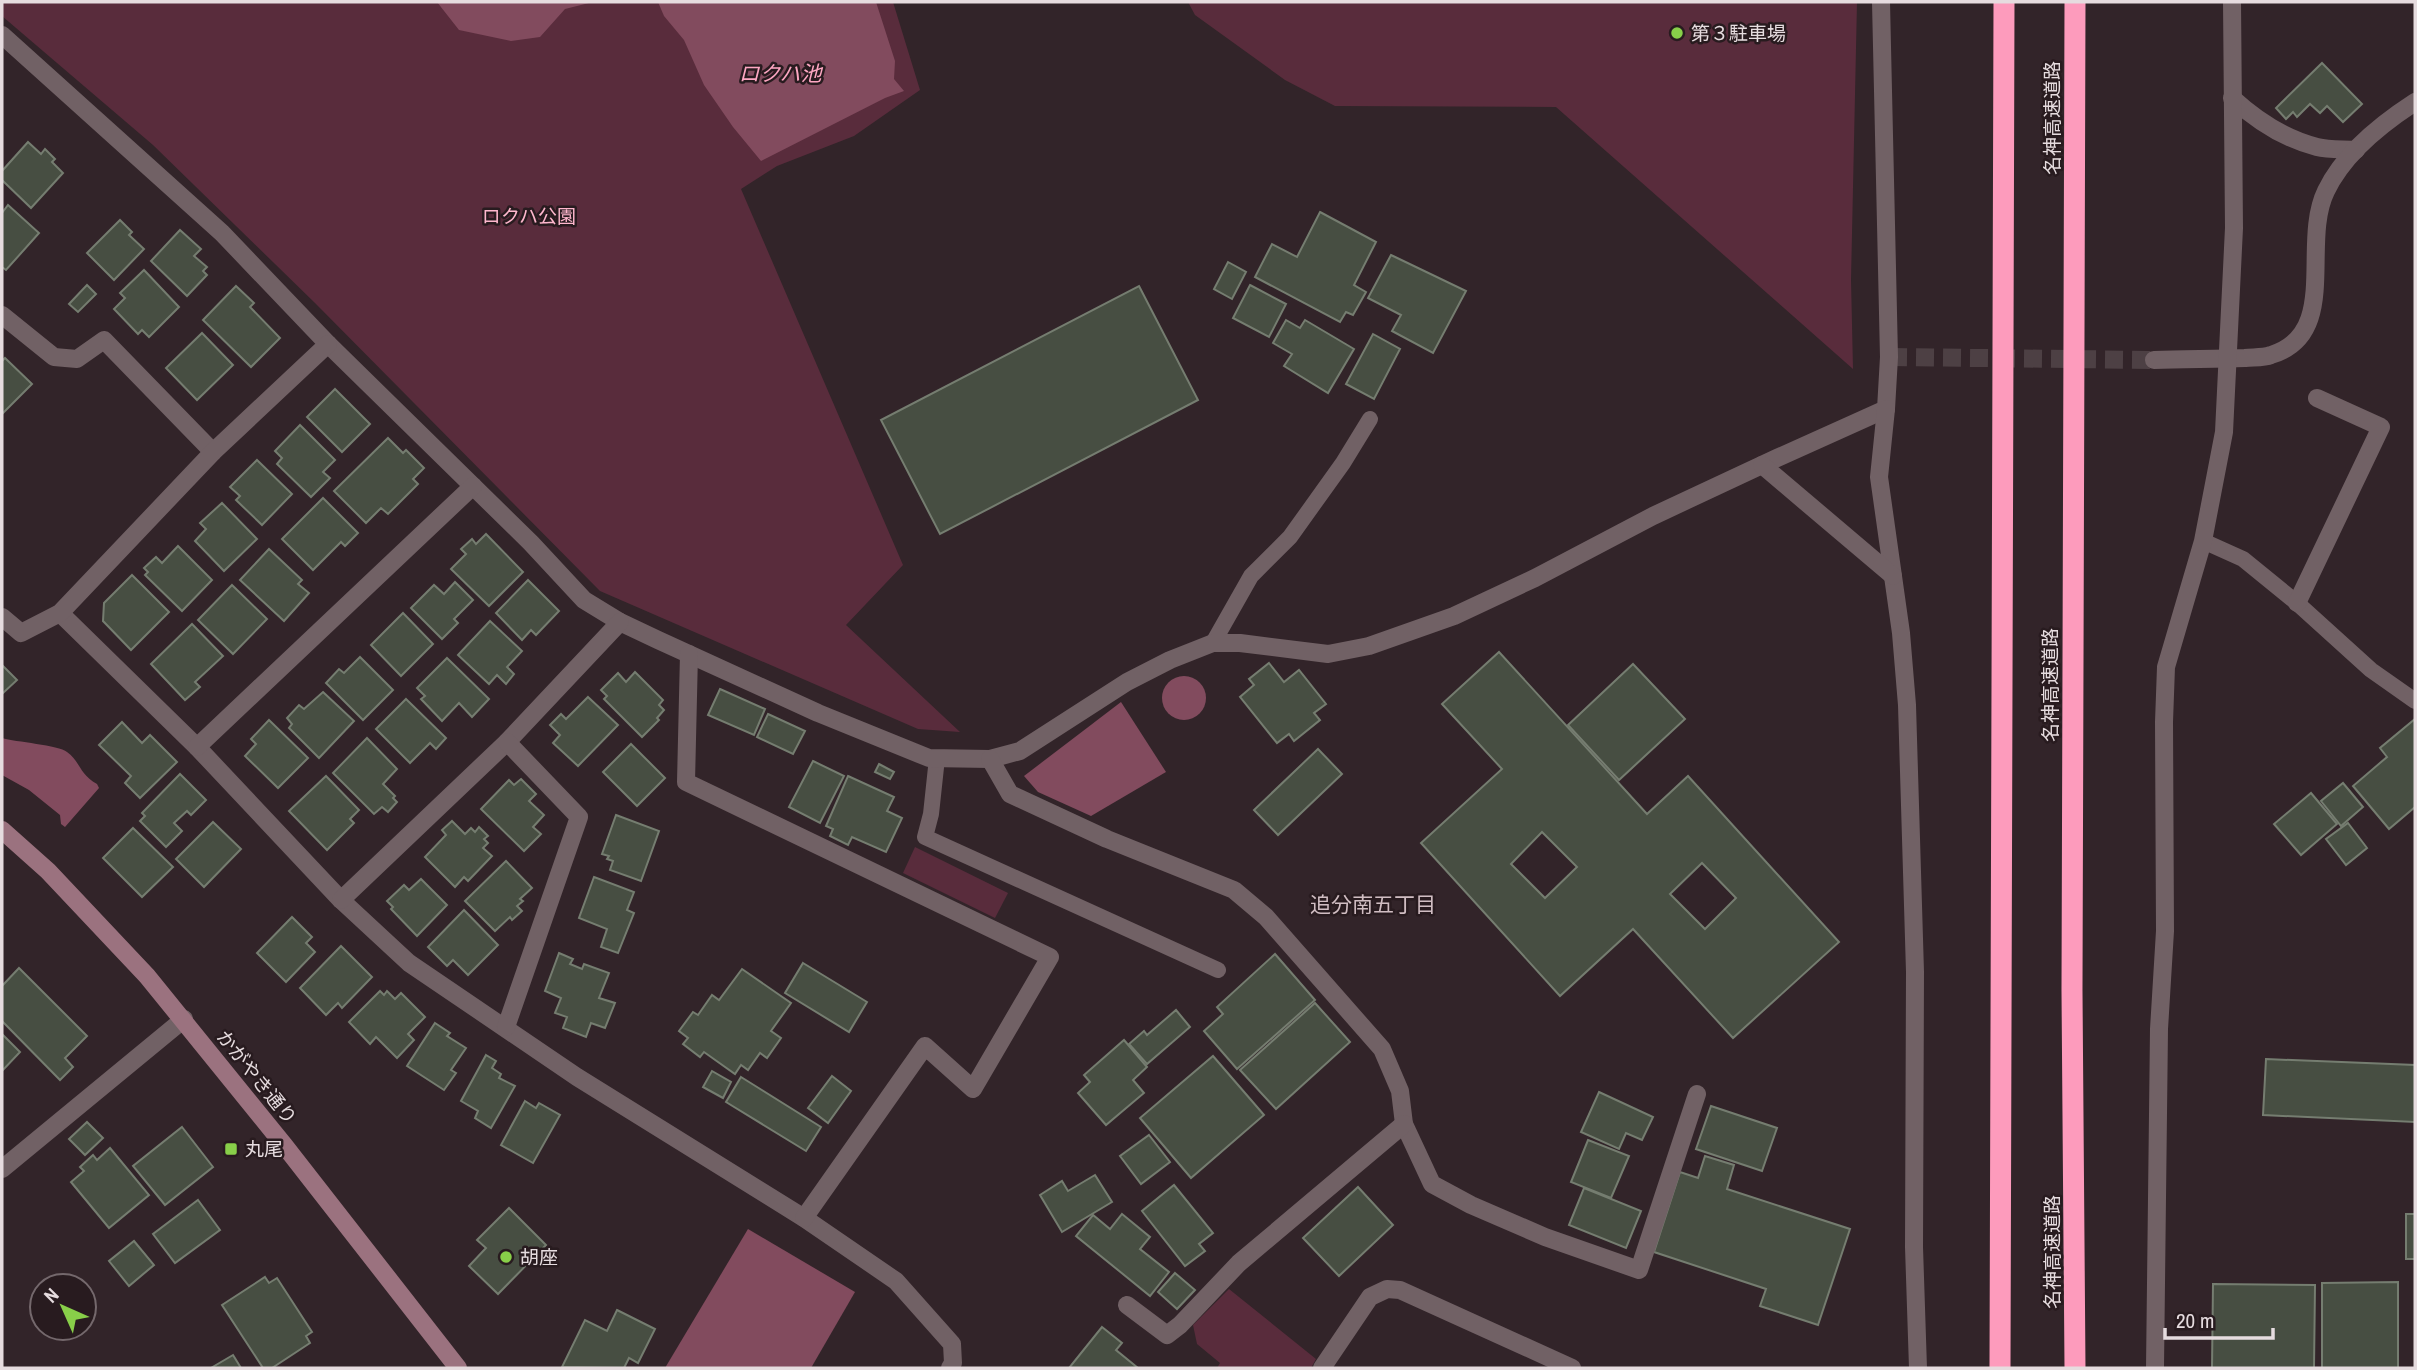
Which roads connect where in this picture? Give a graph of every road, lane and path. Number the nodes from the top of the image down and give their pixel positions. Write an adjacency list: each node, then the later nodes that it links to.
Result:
1 (1881, 2): 14 (street)
2 (2004, 2): 47 (highway)
3 (2074, 2): 48 (highway, 名神高速道路)
4 (2232, 2): 6 (street)
5 (2, 35): 10 (street)
6 (2232, 98): 8 (street); 11 (street)
7 (2415, 102): 8 (street)
8 (2356, 150): 11 (street)
9 (2, 315): 16 (street)
10 (328, 344): 16 (street); 18 (street)
11 (2226, 359): 12 (street); 19 (street)
12 (2154, 360)
13 (2317, 398): 21 (street)
14 (1886, 409): 17 (street); 20 (street)
15 (1370, 419): 25 (lane)
16 (213, 452): 22 (street)
17 (1762, 465): 20 (street); 25 (street)
18 (473, 486): 24 (street); 29 (street)
19 (2203, 541): 21 (lane); 49 (street)
20 (1893, 576): 46 (street)
21 (2297, 603): 27 (lane)
22 (60, 613): 23 (street); 29 (street)
23 (2, 617)
24 (620, 622): 26 (street); 28 (street)
25 (1213, 643): 31 (street)
26 (689, 654): 30 (street); 40 (street)
27 (2415, 701)
28 (507, 742): 33 (street); 36 (street)
29 (197, 747): 33 (street)
30 (937, 758): 31 (street); 34 (lane)
31 (990, 759): 38 (street)
32 (2, 830): 35 (street, かがやき通り)
33 (341, 900): 36 (street)
34 (1218, 970)
35 (184, 1019): 39 (street); 42 (street, かがやき通り)
36 (506, 1027): 40 (street)
37 (1697, 1094): 38 (street)
38 (1404, 1124): 41 (street)
39 (2, 1169)
40 (804, 1218): 43 (street)
41 (1127, 1305)
42 (458, 1368)
43 (950, 1368)
44 (1322, 1368): 45 (street)
45 (1572, 1368)
46 (1918, 1368)
47 (2000, 1368)
48 (2075, 1368)
49 (2155, 1368)

